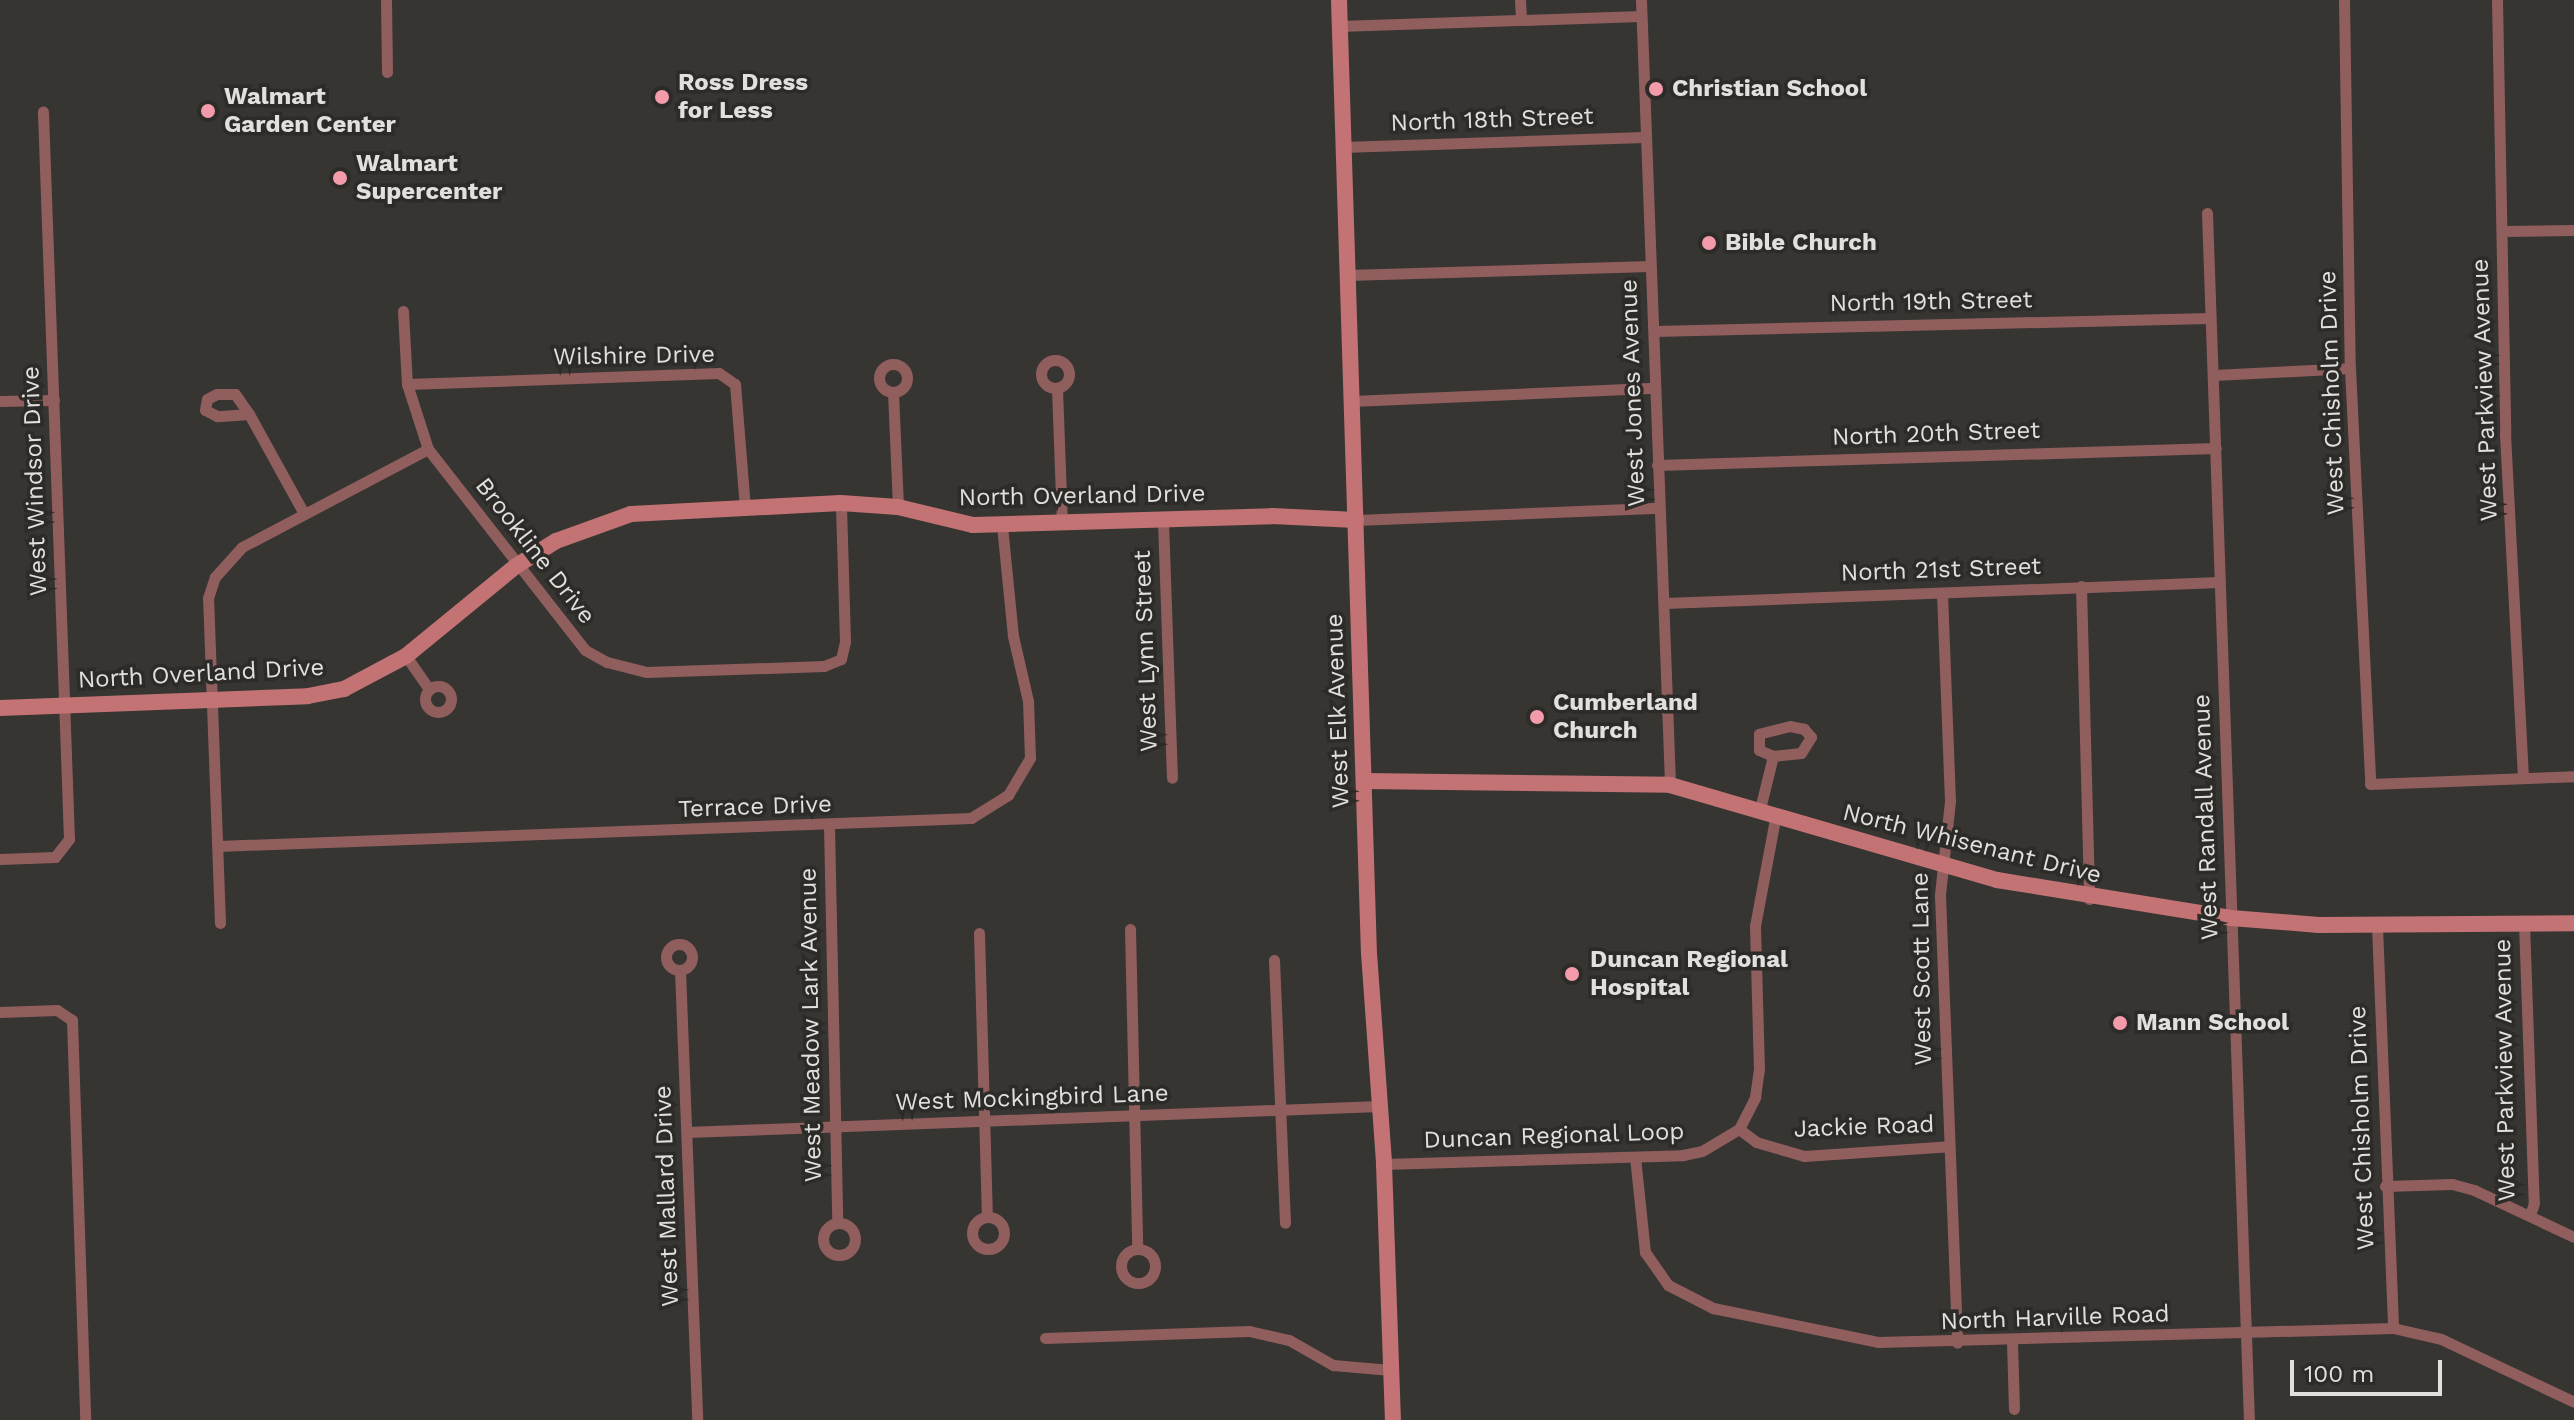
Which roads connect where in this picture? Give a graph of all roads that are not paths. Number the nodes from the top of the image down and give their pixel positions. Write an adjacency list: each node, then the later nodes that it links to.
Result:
1 (386, 0): 10 (street)
2 (1339, 0): 9 (street, West Elk Avenue)
3 (1520, 0): 8 (street)
4 (1641, 0): 7 (street, West Jones Avenue)
5 (2344, 0): 22 (street, West Chisholm Drive)
6 (2497, 0): 16 (street, West Parkview Avenue)
7 (1641, 16): 8 (street); 12 (street, West Jones Avenue)
8 (1521, 20): 9 (street)
9 (1339, 26): 13 (street, West Elk Avenue)
10 (387, 72)
11 (43, 111): 28 (street, West Windsor Drive)
12 (1644, 137): 13 (street, North 18th Street); 17 (street, West Jones Avenue)
13 (1342, 147): 18 (street, West Elk Avenue)
14 (2207, 213): 20 (street, West Randall Avenue)
15 (2574, 230): 16 (street)
16 (2502, 231): 57 (street, West Parkview Avenue)
17 (1650, 266): 18 (street); 21 (street, West Jones Avenue)
18 (1347, 275): 30 (street, West Elk Avenue)
19 (403, 311): 24 (street, Brookline Drive)
20 (2209, 318): 21 (street, North 19th Street); 23 (street, West Randall Avenue)
21 (1654, 331): 26 (street, West Jones Avenue)
22 (2350, 368): 23 (street); 57 (street, West Chisholm Drive)
23 (2214, 375): 32 (street, West Randall Avenue)
24 (407, 384): 33 (street, Brookline Drive); 36 (street, Wilshire Drive)
25 (1057, 388): 42 (street)
26 (1655, 388): 30 (street); 34 (street, West Jones Avenue)
27 (893, 392): 37 (street)
28 (54, 400): 29 (street); 52 (street, West Windsor Drive)
29 (0, 401)
30 (1352, 401): 40 (street, West Elk Avenue)
31 (249, 414): 39 (street)
32 (2216, 448): 34 (street, North 20th Street); 45 (street, West Randall Avenue)
33 (428, 449): 39 (street); 44 (street, Brookline Drive)
34 (1657, 465): 38 (street, West Jones Avenue)
35 (841, 503): 36 (street, North Overland Drive); 37 (street, North Overland Drive); 44 (street, Brookline Drive)
36 (745, 507): 44 (street, North Overland Drive)
37 (898, 507): 43 (street, North Overland Drive)
38 (1659, 508): 40 (street); 48 (street, West Jones Avenue)
39 (303, 512): 51 (street)
40 (1356, 520): 41 (street, North Overland Drive); 58 (street, West Elk Avenue)
41 (1163, 521): 42 (street, North Overland Drive); 56 (street, West Lynn Street)
42 (1062, 524): 43 (street, North Overland Drive)
43 (1002, 525): 62 (street, Terrace Drive)
44 (516, 566): 49 (street, North Overland Drive)
45 (2220, 582): 46 (street, North 21st Street); 67 (street, West Randall Avenue)
46 (2081, 586): 47 (street, North 21st Street); 66 (street)
47 (1942, 593): 48 (street, North 21st Street); 65 (street, West Scott Lane)
48 (1664, 603): 59 (street, West Jones Avenue)
49 (406, 656): 50 (street); 51 (street, North Overland Drive)
50 (429, 689)
51 (210, 700): 52 (street, North Overland Drive); 63 (street)
52 (64, 705): 53 (street, North Overland Drive); 64 (street, West Windsor Drive)
53 (0, 708)
54 (1773, 756): 60 (street)
55 (2574, 776): 57 (street)
56 (1172, 778)
57 (2523, 778)
58 (1364, 781): 59 (street, North Whisenant Drive); 77 (street, West Elk Avenue)
59 (1670, 785): 60 (street, North Whisenant Drive)
60 (1759, 813): 61 (street, North Whisenant Drive)
61 (1775, 819): 65 (street, North Whisenant Drive); 82 (street)
62 (829, 826): 63 (street, Terrace Drive); 81 (street, West Meadow Lark Avenue)
63 (218, 846): 68 (street)
64 (0, 859)
65 (1942, 864): 66 (street, North Whisenant Drive); 84 (street, West Scott Lane)
66 (2089, 899): 67 (street, North Whisenant Drive)
67 (2231, 918): 71 (street, North Whisenant Drive); 95 (street, West Randall Avenue)
68 (220, 923)
69 (2524, 923): 70 (street, North Whisenant Drive); 71 (street, North Whisenant Drive); 88 (street, West Parkview Avenue)
70 (2574, 923)
71 (2377, 926): 87 (street, West Chisholm Drive)
72 (1130, 929): 79 (street)
73 (979, 933): 80 (street)
74 (1274, 960): 78 (street)
75 (680, 970): 83 (street, West Mallard Drive)
76 (0, 1012): 102 (street)
77 (1379, 1106): 78 (street, West Mockingbird Lane); 86 (street, West Elk Avenue)
78 (1279, 1110): 79 (street, West Mockingbird Lane); 91 (street)
79 (1134, 1116): 80 (street, West Mockingbird Lane); 93 (street)
80 (985, 1122): 81 (street, West Mockingbird Lane); 89 (street)
81 (834, 1129): 83 (street, West Mockingbird Lane); 90 (street, West Meadow Lark Avenue)
82 (1739, 1129): 84 (street, Jackie Road); 85 (street, Duncan Regional Loop)
83 (687, 1132): 103 (street, West Mallard Drive)
84 (1949, 1146): 98 (street, West Scott Lane)
85 (1635, 1157): 86 (street, Duncan Regional Loop); 98 (street, North Harville Road)
86 (1384, 1164): 99 (street, West Elk Avenue)
87 (2385, 1186): 88 (street); 94 (street, West Chisholm Drive)
88 (2530, 1215): 92 (street)
89 (987, 1217)
90 (837, 1222)
91 (1285, 1223)
92 (2574, 1237)
93 (1137, 1249)
94 (2393, 1328): 95 (street, North Harville Road); 100 (street, North Harville Road)
95 (2247, 1334): 97 (street, North Harville Road); 105 (street, West Randall Avenue)
96 (1045, 1338): 99 (street)
97 (2012, 1342): 98 (street, North Harville Road); 101 (street)
98 (1957, 1343)
99 (1391, 1370): 104 (street, West Elk Avenue)
100 (2574, 1402)
101 (2014, 1409)
102 (85, 1420)
103 (697, 1420)
104 (1393, 1420)
105 (2249, 1420)

